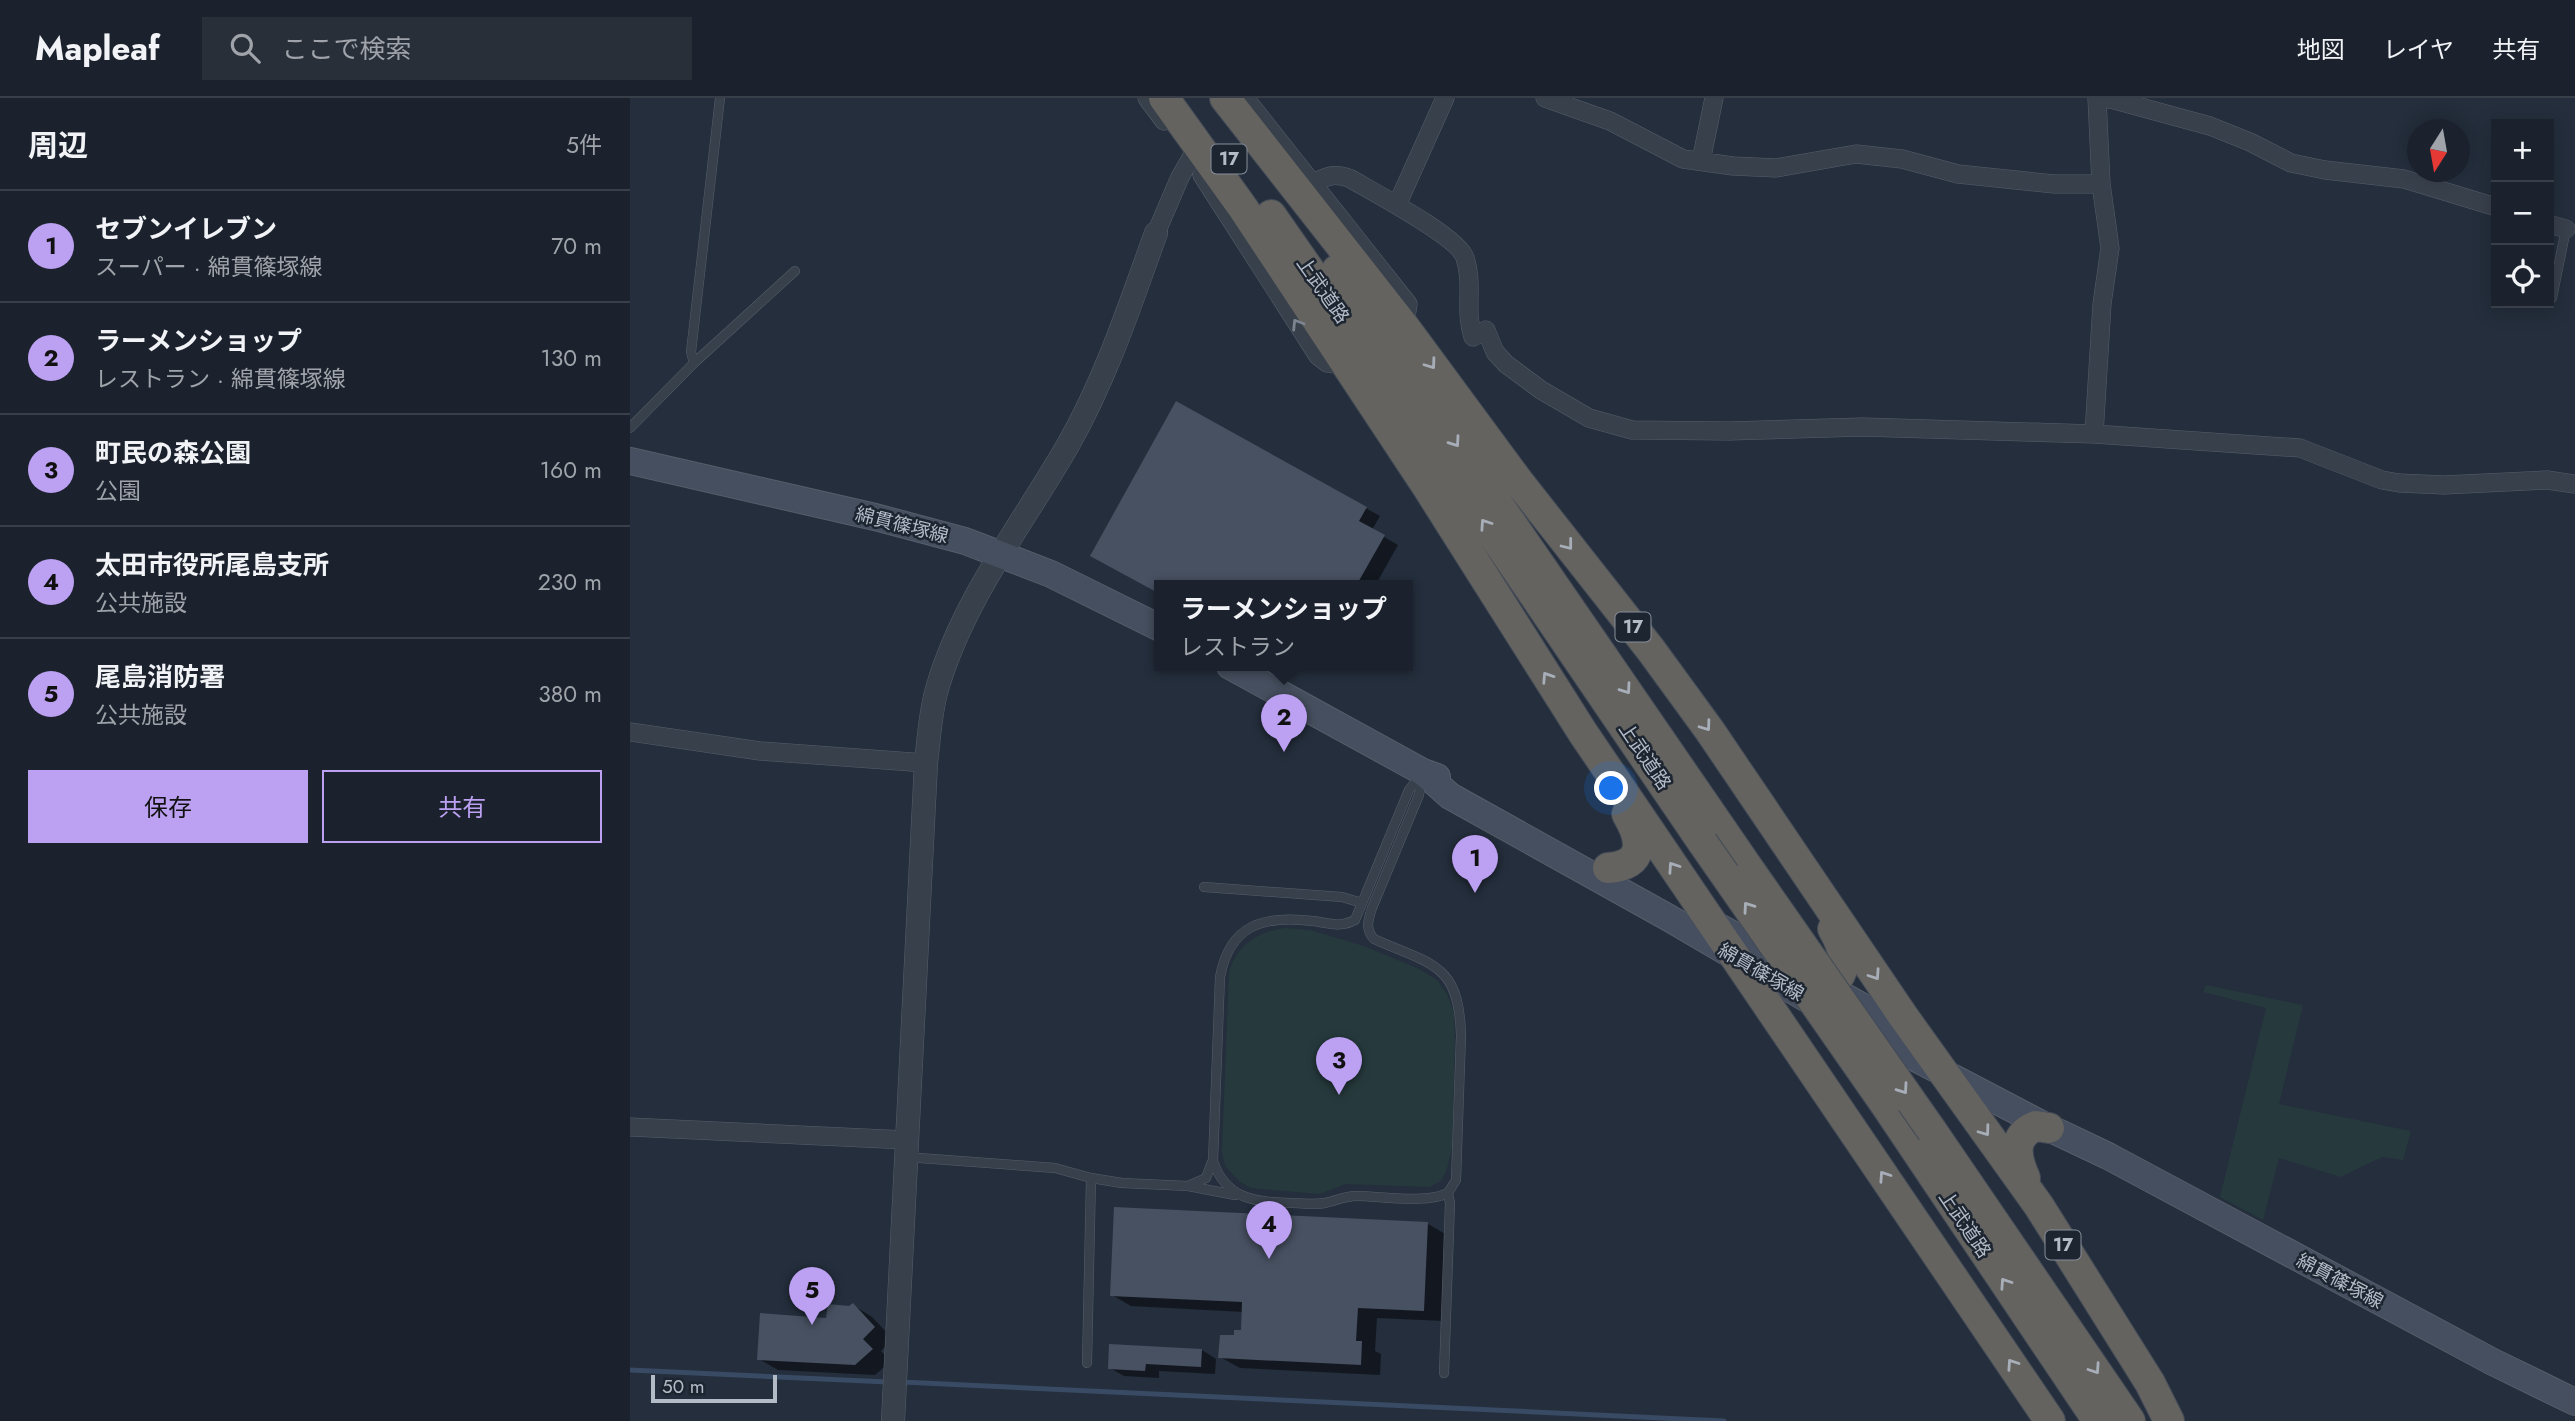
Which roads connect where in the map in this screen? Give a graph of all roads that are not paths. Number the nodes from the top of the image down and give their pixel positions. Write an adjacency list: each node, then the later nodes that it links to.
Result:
1 (720, 98): 23 (lane)
2 (1147, 98): 12 (street)
3 (1164, 98): 24 (highway, 17)
4 (1183, 98): 65 (highway, 上武道路 / 17, one-way to 4, bridge)
5 (1215, 98): 66 (highway, 上武道路 / 17, one-way to 66, bridge)
6 (1225, 98): 22 (highway, 17)
7 (1245, 98): 14 (street)
8 (1445, 98): 16 (street)
9 (1545, 98): 13 (street)
10 (1714, 98): 13 (street)
11 (2097, 98): 15 (street); 17 (street)
12 (1191, 158): 19 (street); 24 (street, one-way to 12)
13 (1701, 161): 15 (street)
14 (1314, 183): 16 (street); 22 (street)
15 (2101, 184): 26 (street)
16 (1396, 205): 26 (street)
17 (2491, 205)
18 (2557, 226): 20 (lane)
19 (1156, 233): 29 (street)
20 (2554, 269)
21 (795, 271): 23 (lane)
22 (1400, 321): 36 (highway, 17, one-way to 36)
23 (694, 363): 25 (lane)
24 (1345, 365): 33 (highway, 17, one-way to 24)
25 (630, 428)
26 (2094, 434): 28 (street)
27 (630, 461): 29 (main road, 綿貫篠塚線)
28 (2575, 484)
29 (1000, 552): 30 (main road, 綿貫篠塚線); 34 (street)
30 (1154, 625)
31 (1239, 671): 35 (main road, 綿貫篠塚線)
32 (630, 732): 34 (street)
33 (1583, 733): 37 (highway); 40 (highway, 17, one-way to 33)
34 (926, 763): 50 (street)
35 (1423, 772): 37 (main road, 綿貫篠塚線); 39 (lane); 41 (main road, 綿貫篠塚線); 55 (lane)
36 (1783, 836): 43 (highway); 45 (highway, 17, one-way to 45)
37 (1608, 868): 40 (main road, 綿貫篠塚線)
38 (1204, 887): 39 (lane)
39 (1362, 903): 52 (lane)
40 (1714, 925): 41 (highway, 17); 43 (main road, 綿貫篠塚線)
41 (1738, 960): 42 (main road, 綿貫篠塚線); 47 (highway, 17)
42 (1792, 990): 43 (highway)
43 (1828, 999): 44 (highway); 46 (main road, 綿貫篠塚線); 47 (highway)
44 (1865, 1007): 45 (main road, 綿貫篠塚線)
45 (1919, 1039): 46 (highway, 17); 51 (main road, 綿貫篠塚線)
46 (1946, 1075): 49 (main road, 綿貫篠塚線); 57 (highway, 17, one-way to 57)
47 (1847, 1121): 64 (highway, 17, one-way to 47)
48 (630, 1127): 50 (street)
49 (2049, 1128): 51 (main road, 綿貫篠塚線); 57 (highway)
50 (907, 1149): 53 (lane); 63 (street)
51 (2108, 1156): 61 (main road, 綿貫篠塚線)
52 (1213, 1161): 54 (lane); 56 (lane)
53 (1091, 1178): 54 (lane); 59 (lane)
54 (1188, 1186): 56 (lane)
55 (1448, 1193): 56 (lane); 60 (lane)
56 (1250, 1200)
57 (2039, 1206): 62 (highway, 17)
58 (2121, 1318): 62 (lane)
59 (1087, 1363)
60 (1444, 1373)
61 (2575, 1402)
62 (2172, 1415)
63 (893, 1421)
64 (2050, 1421)
65 (2098, 1421)
66 (2130, 1421)

